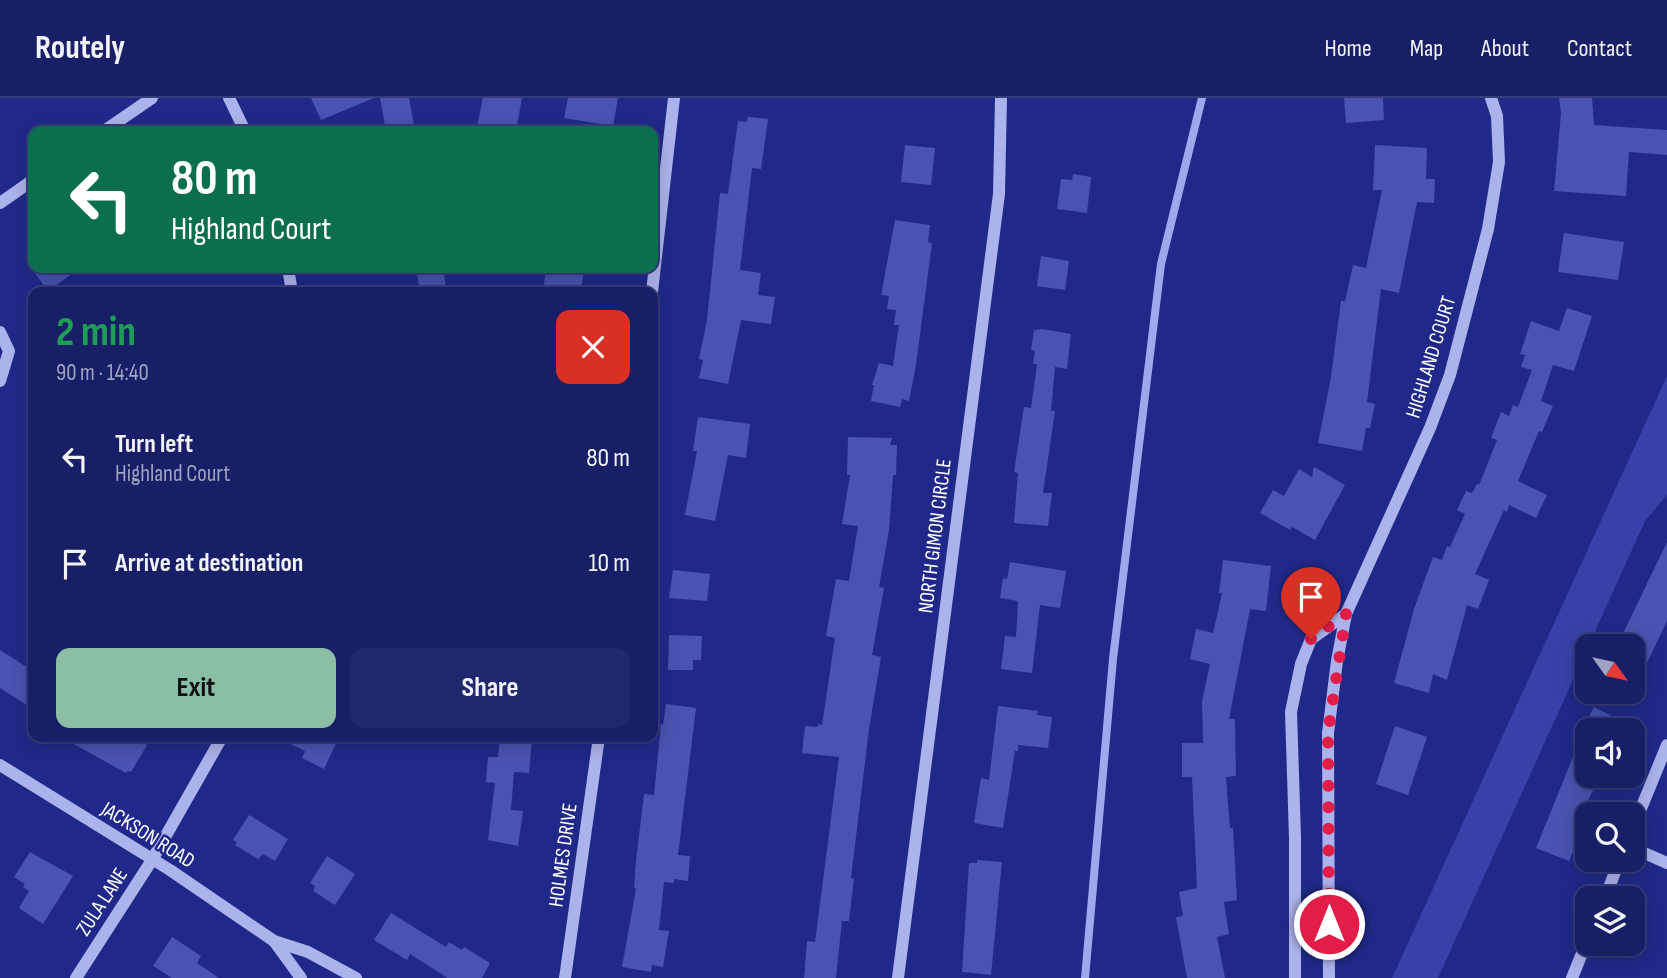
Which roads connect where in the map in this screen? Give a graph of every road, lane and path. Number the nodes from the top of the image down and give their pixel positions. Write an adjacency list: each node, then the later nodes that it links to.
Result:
1 (152, 98): 6 (street)
2 (229, 98): 7 (street)
3 (674, 98): 10 (street)
4 (1001, 98): 28 (street, NORTH GIMON CIRCLE)
5 (1492, 98): 13 (street, HIGHLAND COURT)
6 (111, 126)
7 (242, 126)
8 (28, 184): 9 (street)
9 (0, 204)
10 (658, 239)
11 (0, 332): 12 (street)
12 (0, 380)
13 (1346, 614): 29 (street); 30 (street, HIGHLAND COURT)
14 (219, 742): 20 (street, ZULA LANE)
15 (598, 742): 27 (street, HOLMES DRIVE)
16 (1667, 745): 18 (street)
17 (0, 765): 20 (street, JACKSON ROAD)
18 (1644, 802)
19 (1645, 854): 21 (street)
20 (152, 860): 22 (street, JACKSON ROAD); 24 (street, ZULA LANE)
21 (1667, 863)
22 (274, 941): 25 (street, JACKSON ROAD); 26 (street, JACKSON ROAD)
23 (1581, 956): 31 (street)
24 (76, 978)
25 (301, 978)
26 (356, 978)
27 (565, 978)
28 (898, 978)
29 (1295, 978)
30 (1329, 978)
31 (1572, 978)

